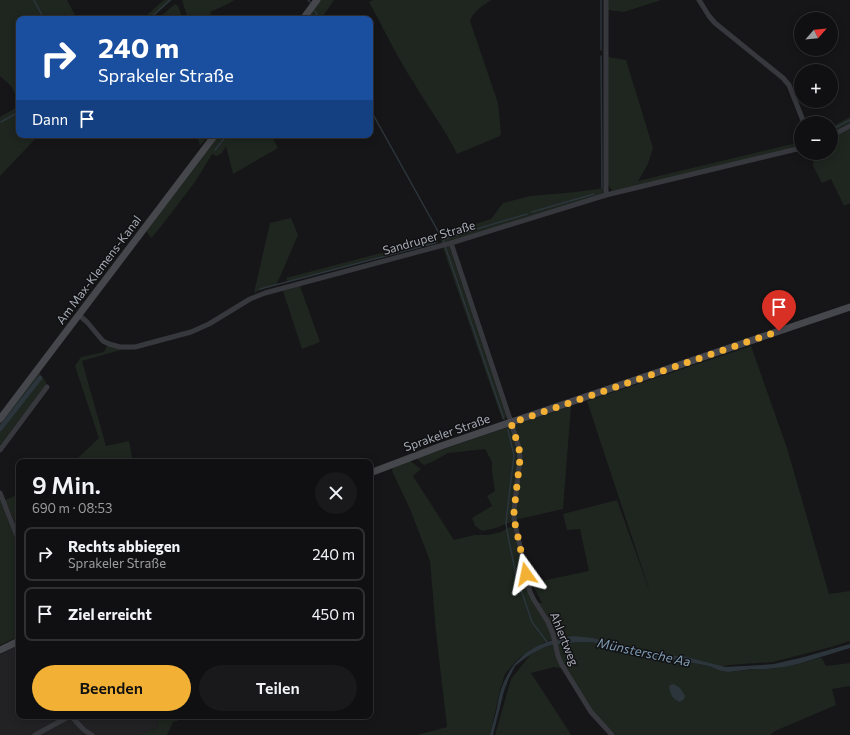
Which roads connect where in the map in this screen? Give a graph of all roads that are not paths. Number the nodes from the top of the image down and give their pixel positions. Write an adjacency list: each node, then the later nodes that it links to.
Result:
1 (317, 0): 4 (main road)
2 (606, 0): 10 (street)
3 (699, 0): 5 (street)
4 (305, 16)
5 (801, 116)
6 (850, 126): 7 (street)
7 (838, 132)
8 (213, 138): 13 (main road, Am Max-Klemens-Kanal)
9 (794, 150): 10 (street, Sandruper Straße)
10 (606, 195): 11 (street, Sandruper Straße)
11 (446, 244): 13 (street, Sandruper Straße); 16 (street, Ahlertweg)
12 (850, 307): 16 (main road, Sprakeler Straße)
13 (79, 315): 15 (main road, Am Max-Klemens-Kanal)
14 (47, 387): 17 (street)
15 (0, 419)
16 (511, 423): 18 (main road, Sprakeler Straße); 27 (street, Ahlertweg)
17 (0, 450)
18 (373, 472)
19 (0, 493): 20 (street)
20 (16, 533)
21 (16, 642): 22 (main road)
22 (0, 650)
23 (64, 719): 25 (street)
24 (73, 719): 26 (street)
25 (35, 735)
26 (92, 735)
27 (612, 735)

